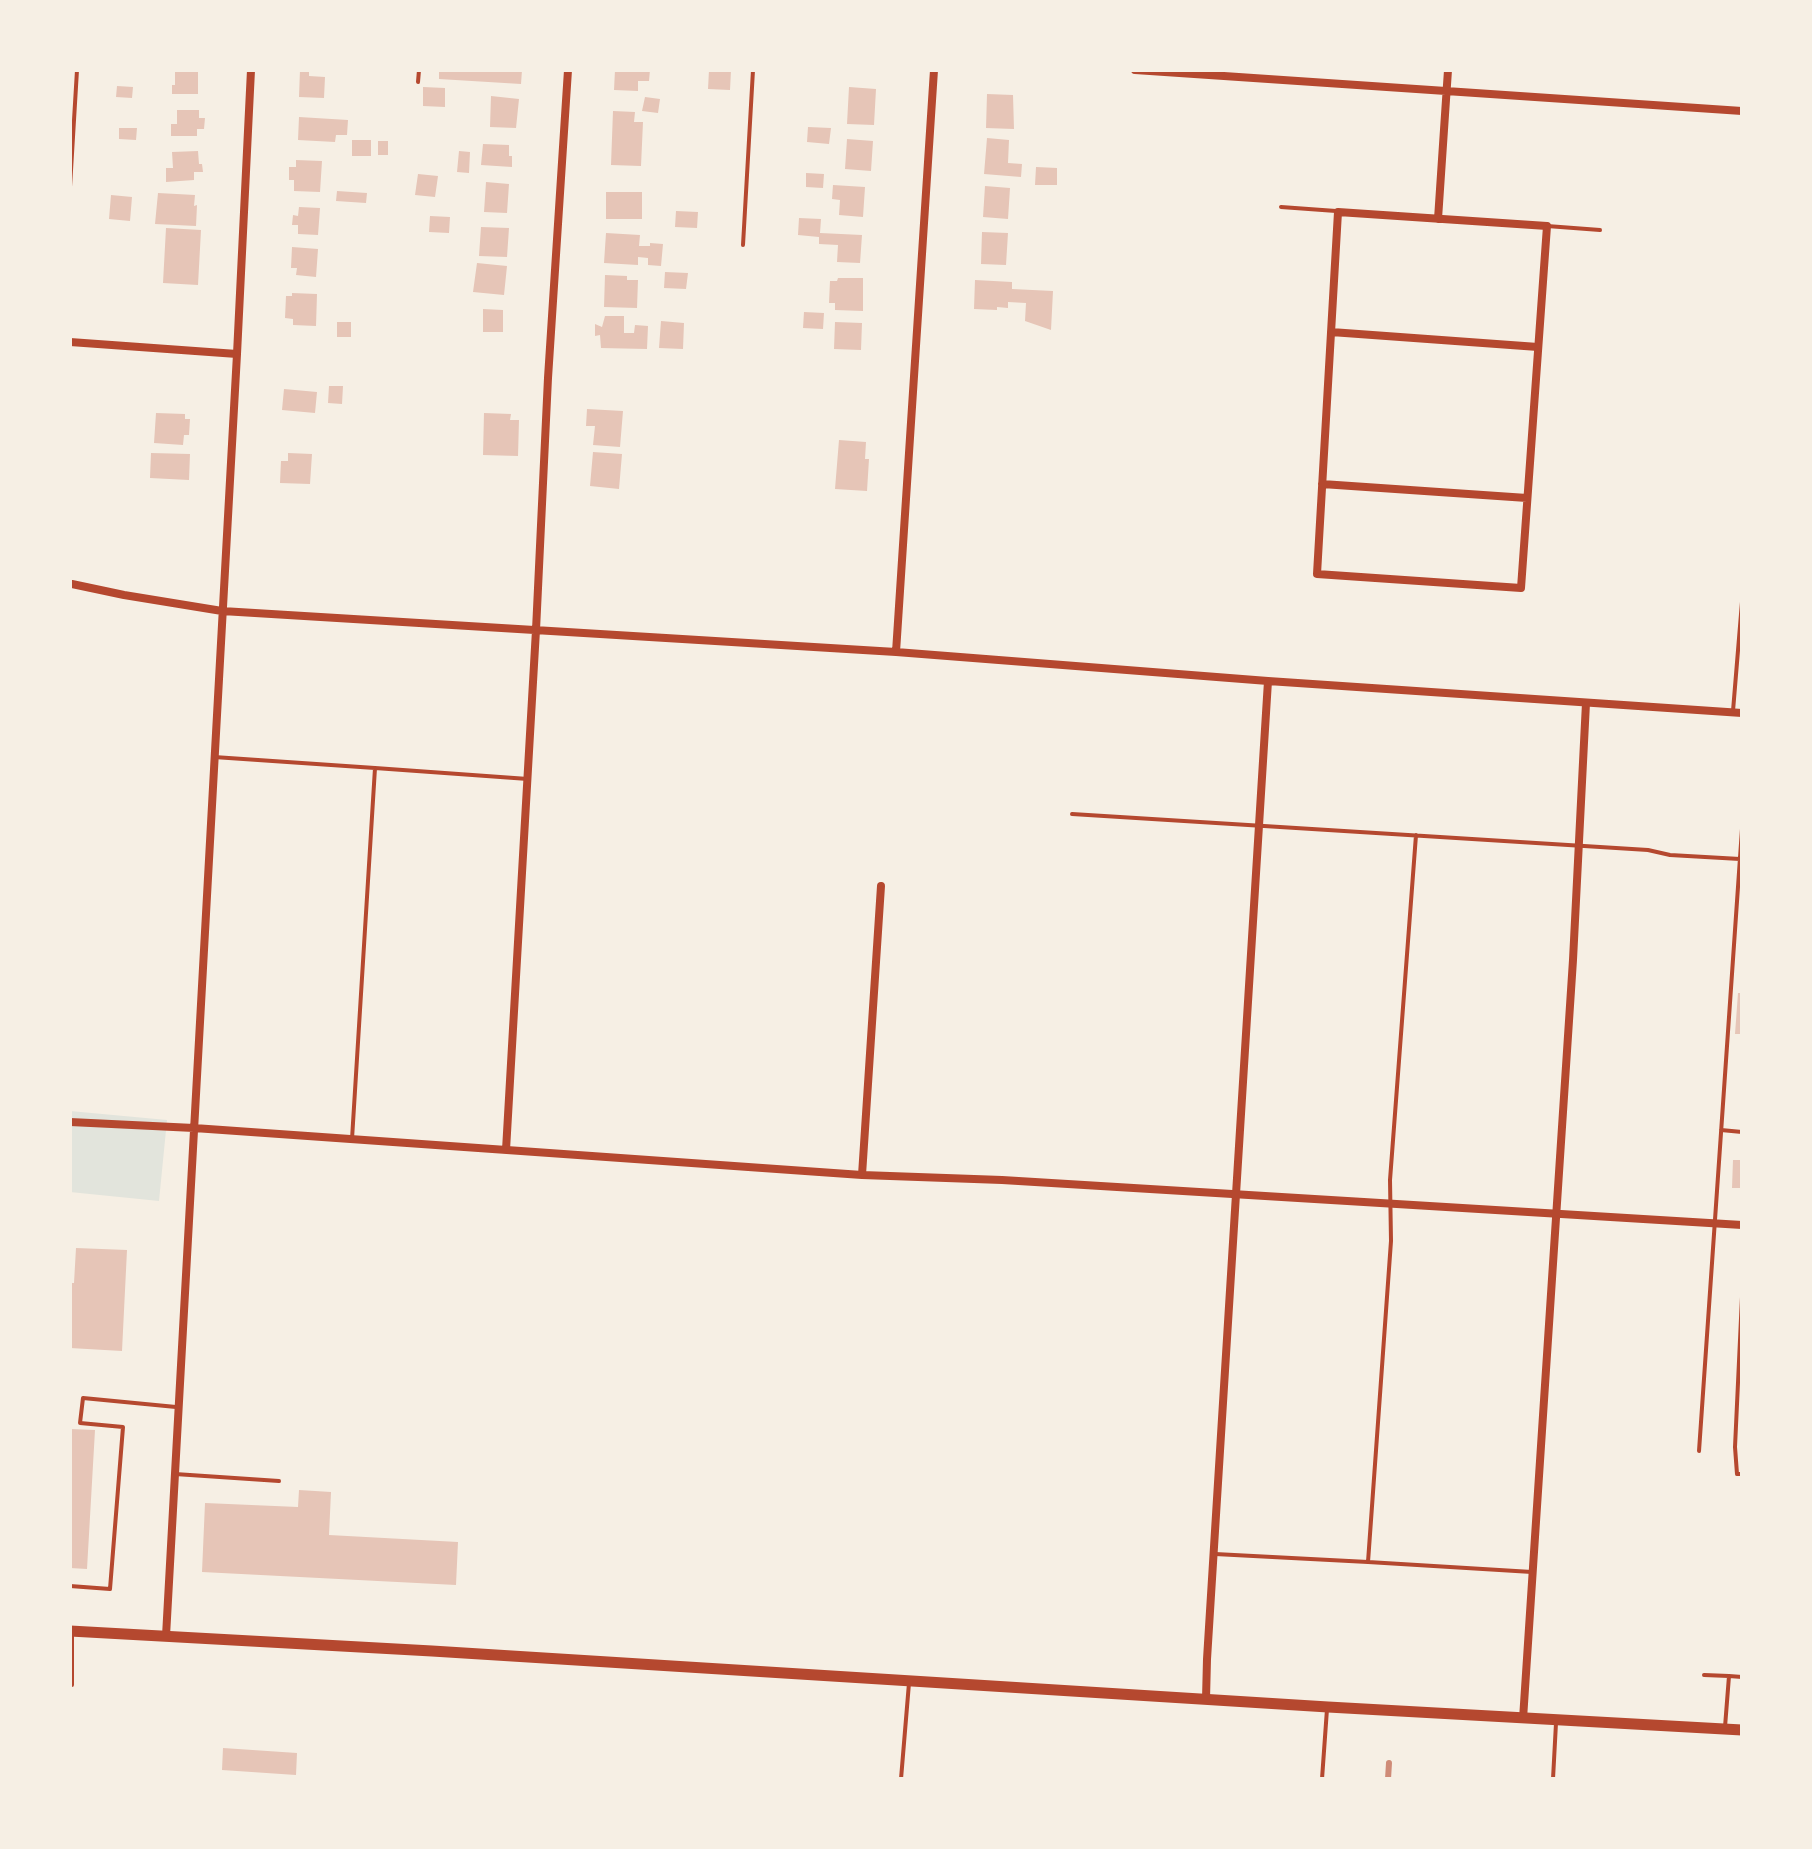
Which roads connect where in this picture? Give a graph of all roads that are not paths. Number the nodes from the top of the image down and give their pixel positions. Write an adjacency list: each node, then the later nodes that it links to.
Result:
1 (77, 70): 12 (lane)
2 (251, 70): 22 (street)
3 (419, 70): 9 (lane)
4 (568, 70): 28 (street)
5 (753, 70): 18 (lane)
6 (934, 70): 30 (street)
7 (1135, 70): 10 (street)
8 (1448, 70): 10 (street)
9 (418, 82)
10 (1447, 90): 11 (street); 15 (street)
11 (1742, 111)
12 (70, 187)
13 (1281, 207): 14 (lane)
14 (1338, 212): 15 (street); 19 (street)
15 (1438, 219): 16 (street)
16 (1547, 226): 17 (lane); 21 (street)
17 (1600, 230)
18 (743, 245)
19 (1331, 332): 21 (street); 23 (street)
20 (70, 342): 22 (street)
21 (1538, 347): 24 (street)
22 (237, 354): 27 (street)
23 (1322, 484): 24 (street); 24 (street)
24 (1527, 498)
25 (71, 583): 27 (street)
26 (1742, 602): 29 (lane)
27 (222, 611): 28 (street); 34 (street)
28 (536, 630): 30 (street); 36 (street)
29 (1740, 644): 33 (lane)
30 (896, 652): 31 (street)
31 (1268, 681): 32 (street); 38 (street)
32 (1586, 703): 33 (street); 41 (street)
33 (1737, 713)
34 (214, 757): 35 (lane); 45 (street)
35 (375, 768): 36 (lane); 48 (lane)
36 (528, 779): 49 (street)
37 (1072, 814): 38 (lane)
38 (1258, 826): 40 (lane); 51 (street)
39 (1742, 829): 42 (lane)
40 (1416, 835): 41 (lane); 52 (lane)
41 (1578, 845): 42 (lane); 53 (street)
42 (1740, 859): 46 (lane)
43 (881, 886): 50 (street)
44 (70, 1122): 45 (street)
45 (194, 1128): 48 (street); 58 (street)
46 (1721, 1130): 47 (lane); 54 (lane)
47 (1742, 1132)
48 (352, 1139): 49 (street)
49 (506, 1150): 50 (street)
50 (862, 1175): 51 (street)
51 (1237, 1194): 52 (street); 63 (street)
52 (1390, 1204): 53 (street); 64 (lane)
53 (1555, 1215): 54 (street); 65 (street)
54 (1715, 1223): 55 (street); 59 (lane)
55 (1742, 1225)
56 (1742, 1297): 57 (lane)
57 (1741, 1357): 61 (lane)
58 (179, 1407): 60 (street); 66 (lane)
59 (1699, 1451)
60 (175, 1474): 62 (lane); 68 (street)
61 (1742, 1474)
62 (279, 1481)
63 (1213, 1554): 64 (lane); 74 (street)
64 (1368, 1562): 65 (lane)
65 (1532, 1572): 76 (street)
66 (70, 1586)
67 (71, 1631): 68 (street); 73 (lane)
68 (166, 1636): 72 (street)
69 (1704, 1675): 70 (lane)
70 (1729, 1676): 71 (lane); 78 (lane)
71 (1742, 1677)
72 (909, 1681): 74 (street); 80 (lane)
73 (72, 1685)
74 (1206, 1699): 75 (street)
75 (1328, 1707): 76 (street); 81 (lane)
76 (1523, 1719): 77 (street)
77 (1556, 1721): 78 (street); 82 (lane)
78 (1725, 1729): 79 (street)
79 (1742, 1730)
80 (900, 1779)
81 (1322, 1779)
82 (1553, 1779)

